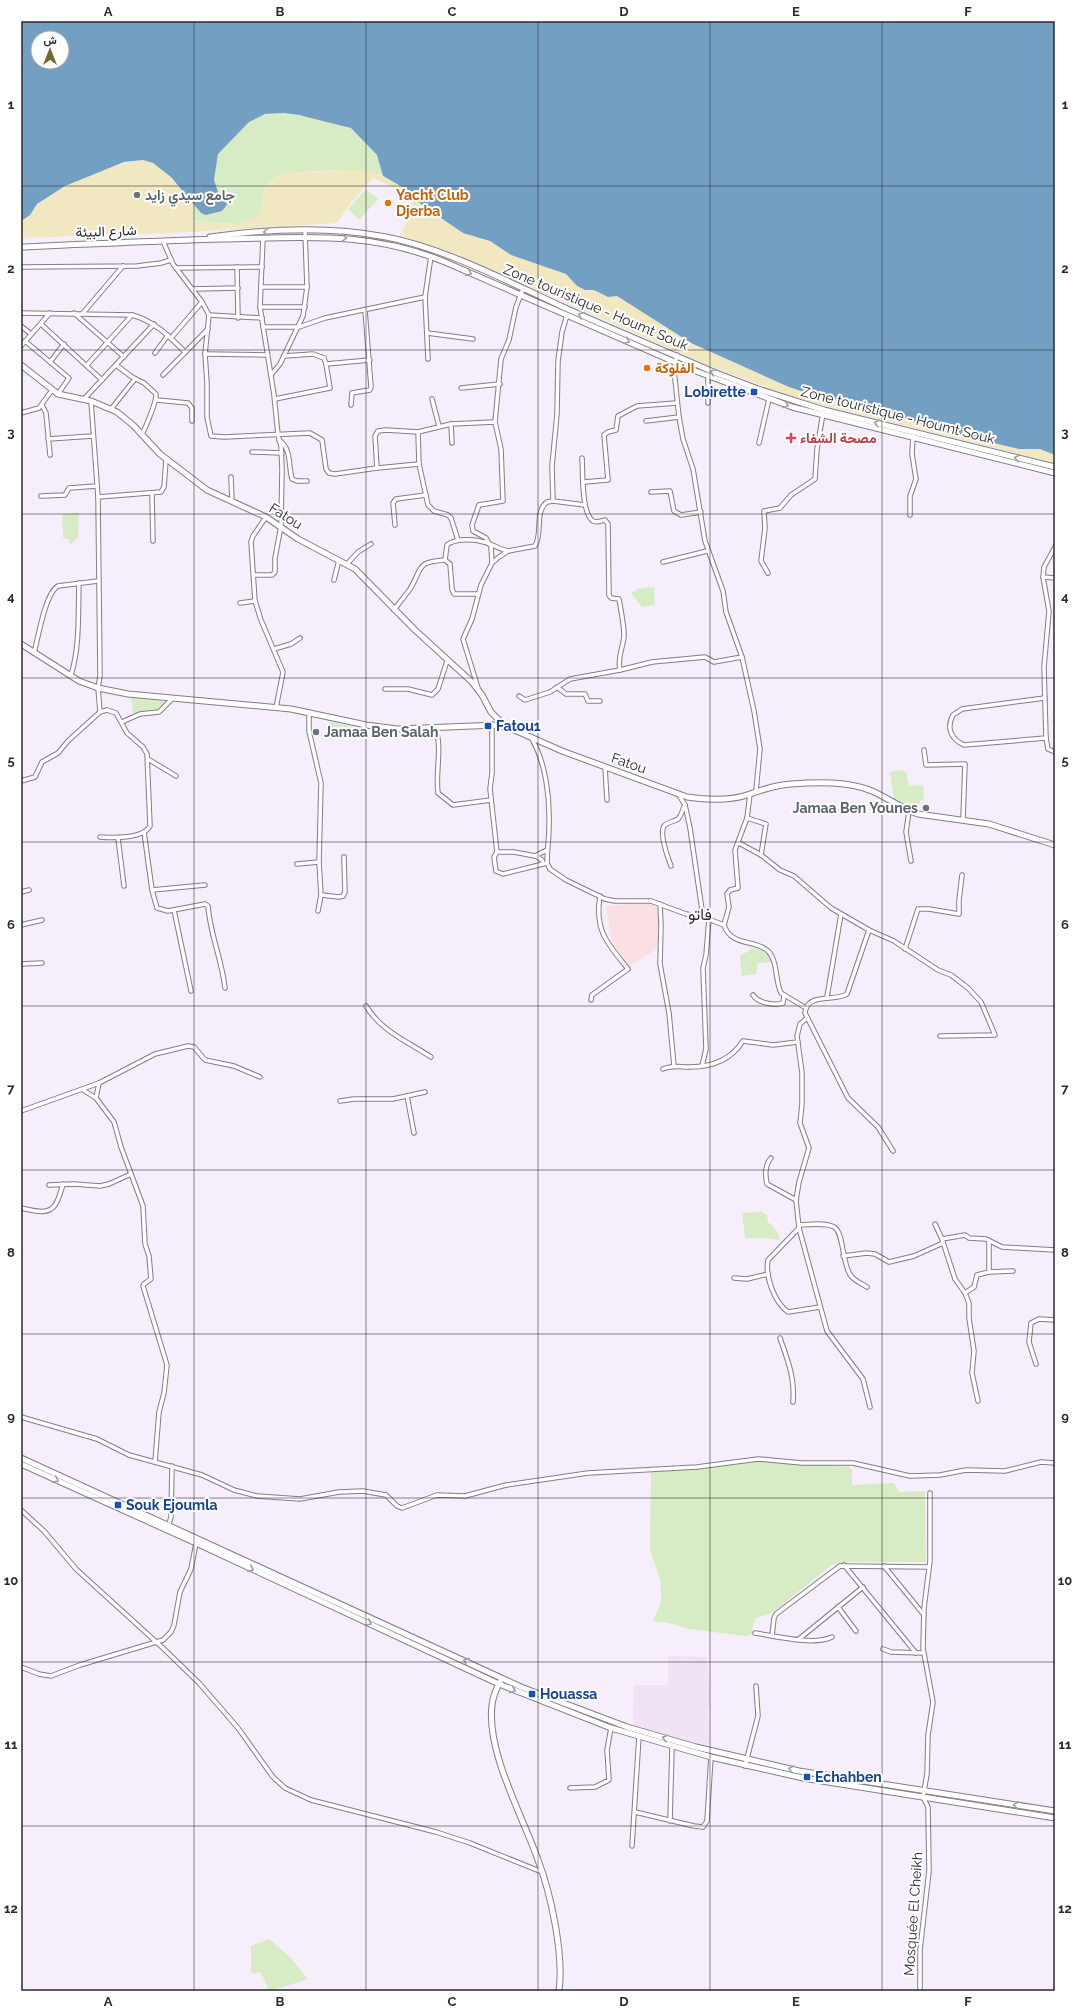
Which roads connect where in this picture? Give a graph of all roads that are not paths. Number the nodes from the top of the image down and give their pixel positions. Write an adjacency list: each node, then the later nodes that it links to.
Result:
1 (305, 230): 2 (street); 4 (main road, Zone touristique - Houmt Souk, one-way to 4); 18 (main road, Zone touristique - Houmt Souk)
2 (306, 237): 3 (main road); 7 (main road, one-way to 7); 15 (street)
3 (263, 238): 4 (main road); 12 (street)
4 (192, 239): 5 (main road, شارع البيئة)
5 (163, 240): 6 (main road, شارع البيئة); 8 (street)
6 (21, 246)
7 (431, 256): 19 (main road, one-way to 19); 20 (street)
8 (171, 260): 9 (street); 13 (street)
9 (123, 266): 10 (street); 28 (street)
10 (21, 267)
11 (238, 267): 12 (street); 13 (street); 17 (street)
12 (262, 267): 14 (street)
13 (176, 268): 16 (street)
14 (261, 287): 15 (street); 22 (street)
15 (307, 287): 23 (street)
16 (192, 288): 17 (street); 21 (street)
17 (238, 288): 32 (street)
18 (523, 289): 19 (street); 52 (main road, Zone touristique - Houmt Souk, one-way to 18)
19 (521, 295): 31 (main road); 68 (street)
20 (425, 298): 24 (street); 41 (street)
21 (202, 302): 30 (street); 42 (street)
22 (260, 307): 23 (street); 33 (street)
23 (305, 307): 38 (street)
24 (366, 310): 38 (street); 56 (street)
25 (21, 313): 26 (street)
26 (50, 313): 27 (street); 34 (street)
27 (74, 313): 28 (street); 45 (street)
28 (83, 313): 29 (street)
29 (132, 315): 35 (street); 45 (street)
30 (209, 315): 32 (street); 39 (street)
31 (567, 315): 57 (main road, one-way to 57); 120 (street)
32 (238, 318): 33 (street)
33 (262, 318): 37 (street)
34 (41, 324): 40 (street); 46 (street)
35 (154, 324): 42 (street); 54 (street)
36 (21, 326): 40 (street)
37 (263, 327): 38 (street); 51 (street)
38 (299, 327): 53 (street)
39 (208, 329): 48 (street); 50 (street)
40 (31, 334): 44 (street)
41 (427, 334): 43 (street); 55 (street)
42 (170, 337): 48 (street); 49 (street)
43 (473, 339)
44 (25, 341): 47 (street); 58 (street)
45 (108, 342): 54 (street); 60 (street)
46 (64, 344): 58 (street); 60 (street)
47 (21, 346)
48 (185, 352): 63 (street)
49 (155, 353)
50 (205, 354): 51 (street); 94 (street)
51 (266, 355): 64 (street)
52 (677, 355): 57 (street); 83 (main road, Zone touristique - Houmt Souk, one-way to 52)
53 (284, 356): 59 (street); 64 (street)
54 (124, 357): 61 (street)
55 (428, 359)
56 (370, 360): 59 (street); 81 (street)
57 (675, 361): 65 (main road); 78 (street)
58 (50, 362): 71 (street)
59 (326, 364): 72 (street)
60 (87, 365): 67 (street)
61 (116, 365): 66 (street); 67 (street)
62 (22, 367): 70 (main road, Fatou)
63 (163, 375)
64 (271, 375): 72 (street)
65 (708, 376): 74 (main road); 79 (street)
66 (135, 379): 76 (street); 82 (street)
67 (102, 380): 75 (street)
68 (500, 384): 69 (street); 89 (street)
69 (461, 388)
70 (52, 390): 71 (main road, Fatou); 80 (street)
71 (58, 394): 75 (main road, Fatou)
72 (275, 399): 94 (street)
73 (432, 399): 91 (street)
74 (769, 399): 85 (main road, one-way to 85); 100 (street)
75 (84, 400): 77 (main road, Fatou)
76 (157, 400): 87 (street); 93 (street)
77 (91, 401): 82 (main road, Fatou); 96 (street)
78 (677, 402): 86 (street); 112 (street)
79 (708, 403)
80 (42, 405): 84 (street); 97 (street)
81 (351, 405)
82 (111, 409): 93 (main road, Fatou)
83 (824, 410): 85 (street); 95 (main road, Zone touristique - Houmt Souk, one-way to 83)
84 (21, 412)
85 (822, 416): 95 (main road); 139 (street)
86 (679, 417): 88 (street); 122 (street)
87 (192, 421)
88 (646, 421)
89 (495, 422): 90 (street); 130 (street)
90 (451, 424): 91 (street); 99 (street)
91 (438, 426): 92 (street)
92 (418, 432): 106 (street); 108 (street)
93 (142, 434): 105 (main road, Fatou)
94 (278, 435): 98 (street); 108 (street)
95 (913, 435): 107 (main road, Zone touristique - Houmt Souk, one-way to 95); 109 (main road); 123 (street)
96 (93, 436): 97 (street); 113 (street)
97 (48, 439): 103 (street)
98 (279, 440): 102 (street); 111 (street)
99 (452, 443)
100 (759, 443)
101 (252, 452): 102 (street)
102 (282, 453): 126 (street)
103 (50, 455)
104 (582, 458): 112 (street)
105 (166, 460): 115 (street); 119 (main road, Fatou)
106 (419, 464): 108 (street); 116 (street)
107 (1055, 467)
108 (377, 468)
109 (1055, 473)
110 (231, 477): 119 (street)
111 (307, 481)
112 (584, 482): 121 (street)
113 (97, 486): 117 (street); 118 (street)
114 (651, 492): 122 (street)
115 (152, 494): 118 (street); 128 (street)
116 (426, 495): 125 (street); 127 (street)
117 (41, 496)
118 (98, 497): 144 (street)
119 (232, 501): 124 (main road, Fatou)
120 (553, 501): 121 (street); 132 (street)
121 (585, 505): 156 (street)
122 (700, 512): 133 (street)
123 (910, 515)
124 (266, 517): 126 (main road, Fatou); 140 (street)
125 (395, 525)
126 (281, 526): 134 (main road, Fatou); 140 (street)
127 (458, 540): 130 (street); 135 (street)
128 (154, 541)
129 (371, 544): 138 (street)
130 (490, 545): 132 (street); 137 (street)
131 (1055, 548): 141 (street)
132 (508, 551): 137 (street)
133 (707, 551): 136 (street); 154 (street)
134 (339, 560): 138 (main road, Fatou); 143 (street)
135 (445, 560): 146 (street); 149 (street)
136 (663, 562)
137 (492, 563): 146 (street)
138 (347, 564): 149 (main road, Fatou)
139 (768, 573)
140 (254, 576): 147 (street)
141 (1043, 577): 142 (street); 163 (street)
142 (1055, 578)
143 (334, 580)
144 (98, 581): 145 (street); 159 (street)
145 (79, 583): 153 (street); 157 (street)
146 (477, 594): 160 (street)
147 (255, 600): 148 (street); 152 (street)
148 (240, 603)
149 (394, 610): 155 (main road, Fatou)
150 (300, 638): 152 (street)
151 (21, 644): 153 (main road, Fatou)
152 (274, 649): 166 (street)
153 (34, 653): 157 (main road, Fatou)
154 (742, 657): 156 (street); 182 (street)
155 (447, 661): 160 (main road, Fatou); 161 (street)
156 (620, 670): 158 (street)
157 (70, 675): 159 (main road, Fatou)
158 (557, 687): 162 (street); 165 (street)
159 (98, 688): 164 (main road, Fatou); 167 (street)
160 (478, 688): 169 (main road, Fatou)
161 (385, 689)
162 (519, 696)
163 (1045, 698): 174 (street); 174 (street)
164 (172, 699): 166 (main road, Fatou); 170 (street)
165 (600, 700)
166 (276, 708): 168 (main road, Fatou)
167 (100, 712): 170 (street); 181 (street)
168 (309, 712): 173 (main road, Fatou); 201 (street)
169 (491, 712): 171 (main road); 172 (main road, Fatou)
170 (122, 722): 178 (street)
171 (490, 724): 172 (main road, Fatou); 173 (main road, Fatou); 184 (street)
172 (505, 726): 175 (main road, Fatou)
173 (435, 728): 184 (street)
174 (1046, 738): 177 (street)
175 (532, 739): 179 (main road, Fatou); 195 (street)
176 (924, 750): 189 (street)
177 (1055, 752)
178 (148, 759): 180 (street); 190 (street)
179 (606, 767): 183 (main road, Fatou); 185 (street)
180 (176, 776)
181 (21, 781)
182 (753, 792): 183 (main road, Fatou); 187 (main road, Fatou); 188 (street)
183 (679, 795): 186 (street)
184 (492, 800): 196 (street)
185 (607, 800)
186 (685, 805): 204 (street); 217 (street)
187 (909, 811): 189 (main road, Fatou); 200 (street)
188 (747, 818): 193 (street); 197 (street)
189 (963, 819): 194 (main road, Fatou)
190 (144, 832): 192 (street); 209 (street)
191 (100, 837): 192 (street)
192 (118, 838): 207 (street)
193 (738, 843): 197 (street); 221 (street)
194 (1055, 845)
195 (547, 850): 198 (street); 203 (street)
196 (498, 852): 198 (street); 203 (street)
197 (761, 855): 216 (street)
198 (535, 856): 203 (street)
199 (344, 857): 211 (street)
200 (911, 860)
201 (319, 862): 202 (street); 211 (street)
202 (297, 864)
203 (545, 864): 212 (street)
204 (671, 866)
205 (962, 875): 223 (street)
206 (205, 885): 209 (street)
207 (124, 886)
208 (30, 890): 210 (street)
209 (152, 890): 214 (street)
210 (21, 892)
211 (321, 895): 215 (street)
212 (600, 896): 213 (street); 231 (street)
213 (660, 904): 217 (street); 238 (street)
214 (174, 910): 226 (street); 227 (street)
215 (318, 911)
216 (841, 914): 222 (street); 230 (street)
217 (703, 917): 218 (street)
218 (710, 919): 221 (street); 239 (street)
219 (42, 920): 220 (street)
220 (21, 925)
221 (724, 925): 229 (street)
222 (869, 930): 223 (street); 230 (street)
223 (905, 948): 235 (street)
224 (42, 963): 225 (street)
225 (21, 964)
226 (225, 988)
227 (190, 991)
228 (753, 995): 229 (street)
229 (784, 996): 233 (street)
230 (827, 997): 233 (street)
231 (591, 1000)
232 (366, 1006): 237 (street)
233 (806, 1008): 234 (street)
234 (807, 1018): 236 (street); 250 (street)
235 (940, 1036)
236 (798, 1042): 239 (street); 255 (street)
237 (431, 1057)
238 (674, 1066): 239 (street); 240 (street)
239 (702, 1066)
240 (663, 1070)
241 (260, 1077): 242 (street)
242 (99, 1083): 243 (street); 246 (street)
243 (83, 1090): 246 (street); 248 (street)
244 (425, 1092): 245 (street)
245 (407, 1096): 247 (street); 249 (street)
246 (96, 1098): 252 (street)
247 (340, 1101)
248 (21, 1111)
249 (414, 1133)
250 (893, 1151)
251 (771, 1158): 255 (street)
252 (131, 1174): 253 (street); 280 (street)
253 (63, 1184): 254 (street); 256 (street)
254 (49, 1185)
255 (796, 1200): 258 (street)
256 (21, 1208)
257 (935, 1224): 259 (street)
258 (799, 1226): 263 (street); 266 (street); 270 (street)
259 (942, 1239): 260 (street); 261 (street)
260 (989, 1241): 262 (street); 265 (street)
261 (943, 1243): 263 (street); 269 (street)
262 (1055, 1250)
263 (843, 1256): 268 (street)
264 (1013, 1271): 265 (street)
265 (989, 1272): 269 (street)
266 (768, 1274): 267 (street); 270 (street)
267 (734, 1278)
268 (867, 1287)
269 (965, 1293): 274 (street)
270 (820, 1307): 276 (street)
271 (1055, 1320): 273 (street)
272 (780, 1338): 275 (street)
273 (1036, 1364)
274 (978, 1401)
275 (793, 1402)
276 (870, 1407)
277 (21, 1417): 280 (street)
278 (21, 1458): 279 (main road)
279 (27, 1460): 282 (main road); 286 (main road)
280 (155, 1462): 283 (street)
281 (1055, 1463): 283 (street)
282 (23, 1465): 286 (main road, one-way to 286)
283 (172, 1466): 286 (street)
284 (930, 1493): 291 (street)
285 (21, 1510): 303 (street)
286 (168, 1527): 287 (main road); 288 (main road)
287 (196, 1543): 288 (main road); 302 (street)
288 (240, 1560): 293 (main road); 294 (main road, one-way to 294)
289 (844, 1565): 290 (street); 292 (street); 299 (street)
290 (884, 1566): 291 (street); 296 (street)
291 (929, 1567): 296 (street)
292 (863, 1587): 295 (street); 306 (street)
293 (323, 1595): 294 (main road); 309 (main road, one-way to 293)
294 (320, 1601): 310 (main road, one-way to 310)
295 (838, 1607): 297 (street); 301 (street)
296 (924, 1615): 307 (street)
297 (856, 1631)
298 (755, 1633): 299 (street)
299 (772, 1636): 301 (street)
300 (832, 1637): 301 (street)
301 (799, 1639)
302 (163, 1640): 303 (street); 304 (street)
303 (155, 1642): 304 (street); 308 (street)
304 (163, 1648): 335 (street)
305 (883, 1650): 306 (street)
306 (916, 1652): 307 (street)
307 (923, 1653): 322 (street)
308 (21, 1667)
309 (502, 1678): 311 (main road); 315 (main road)
310 (491, 1680): 311 (main road); 313 (main road)
311 (499, 1684): 313 (main road); 314 (main road, one-way to 314)
312 (756, 1686): 319 (street)
313 (495, 1692): 335 (main road)
314 (611, 1728): 316 (main road); 323 (street)
315 (639, 1730): 316 (street); 319 (main road, one-way to 315)
316 (639, 1737): 317 (main road); 331 (street)
317 (672, 1747): 318 (main road); 333 (street)
318 (711, 1757): 319 (main road); 333 (street)
319 (745, 1763): 320 (main road, one-way to 319); 321 (main road)
320 (821, 1774): 321 (main road); 324 (main road)
321 (820, 1781): 327 (main road)
322 (926, 1783): 324 (street); 325 (street); 326 (street)
323 (570, 1788)
324 (916, 1790): 325 (main road)
325 (924, 1791): 326 (main road); 327 (street)
326 (931, 1792): 330 (main road, one-way to 326)
327 (923, 1797): 328 (main road); 329 (street, Mosquée El Cheikh)
328 (936, 1799): 329 (street); 332 (main road)
329 (928, 1807): 337 (street, Mosquée El Cheikh)
330 (1055, 1810)
331 (635, 1812): 333 (street); 334 (street)
332 (1055, 1818)
333 (670, 1821)
334 (632, 1846)
335 (542, 1872): 336 (main road)
336 (559, 1991)
337 (920, 1991)

